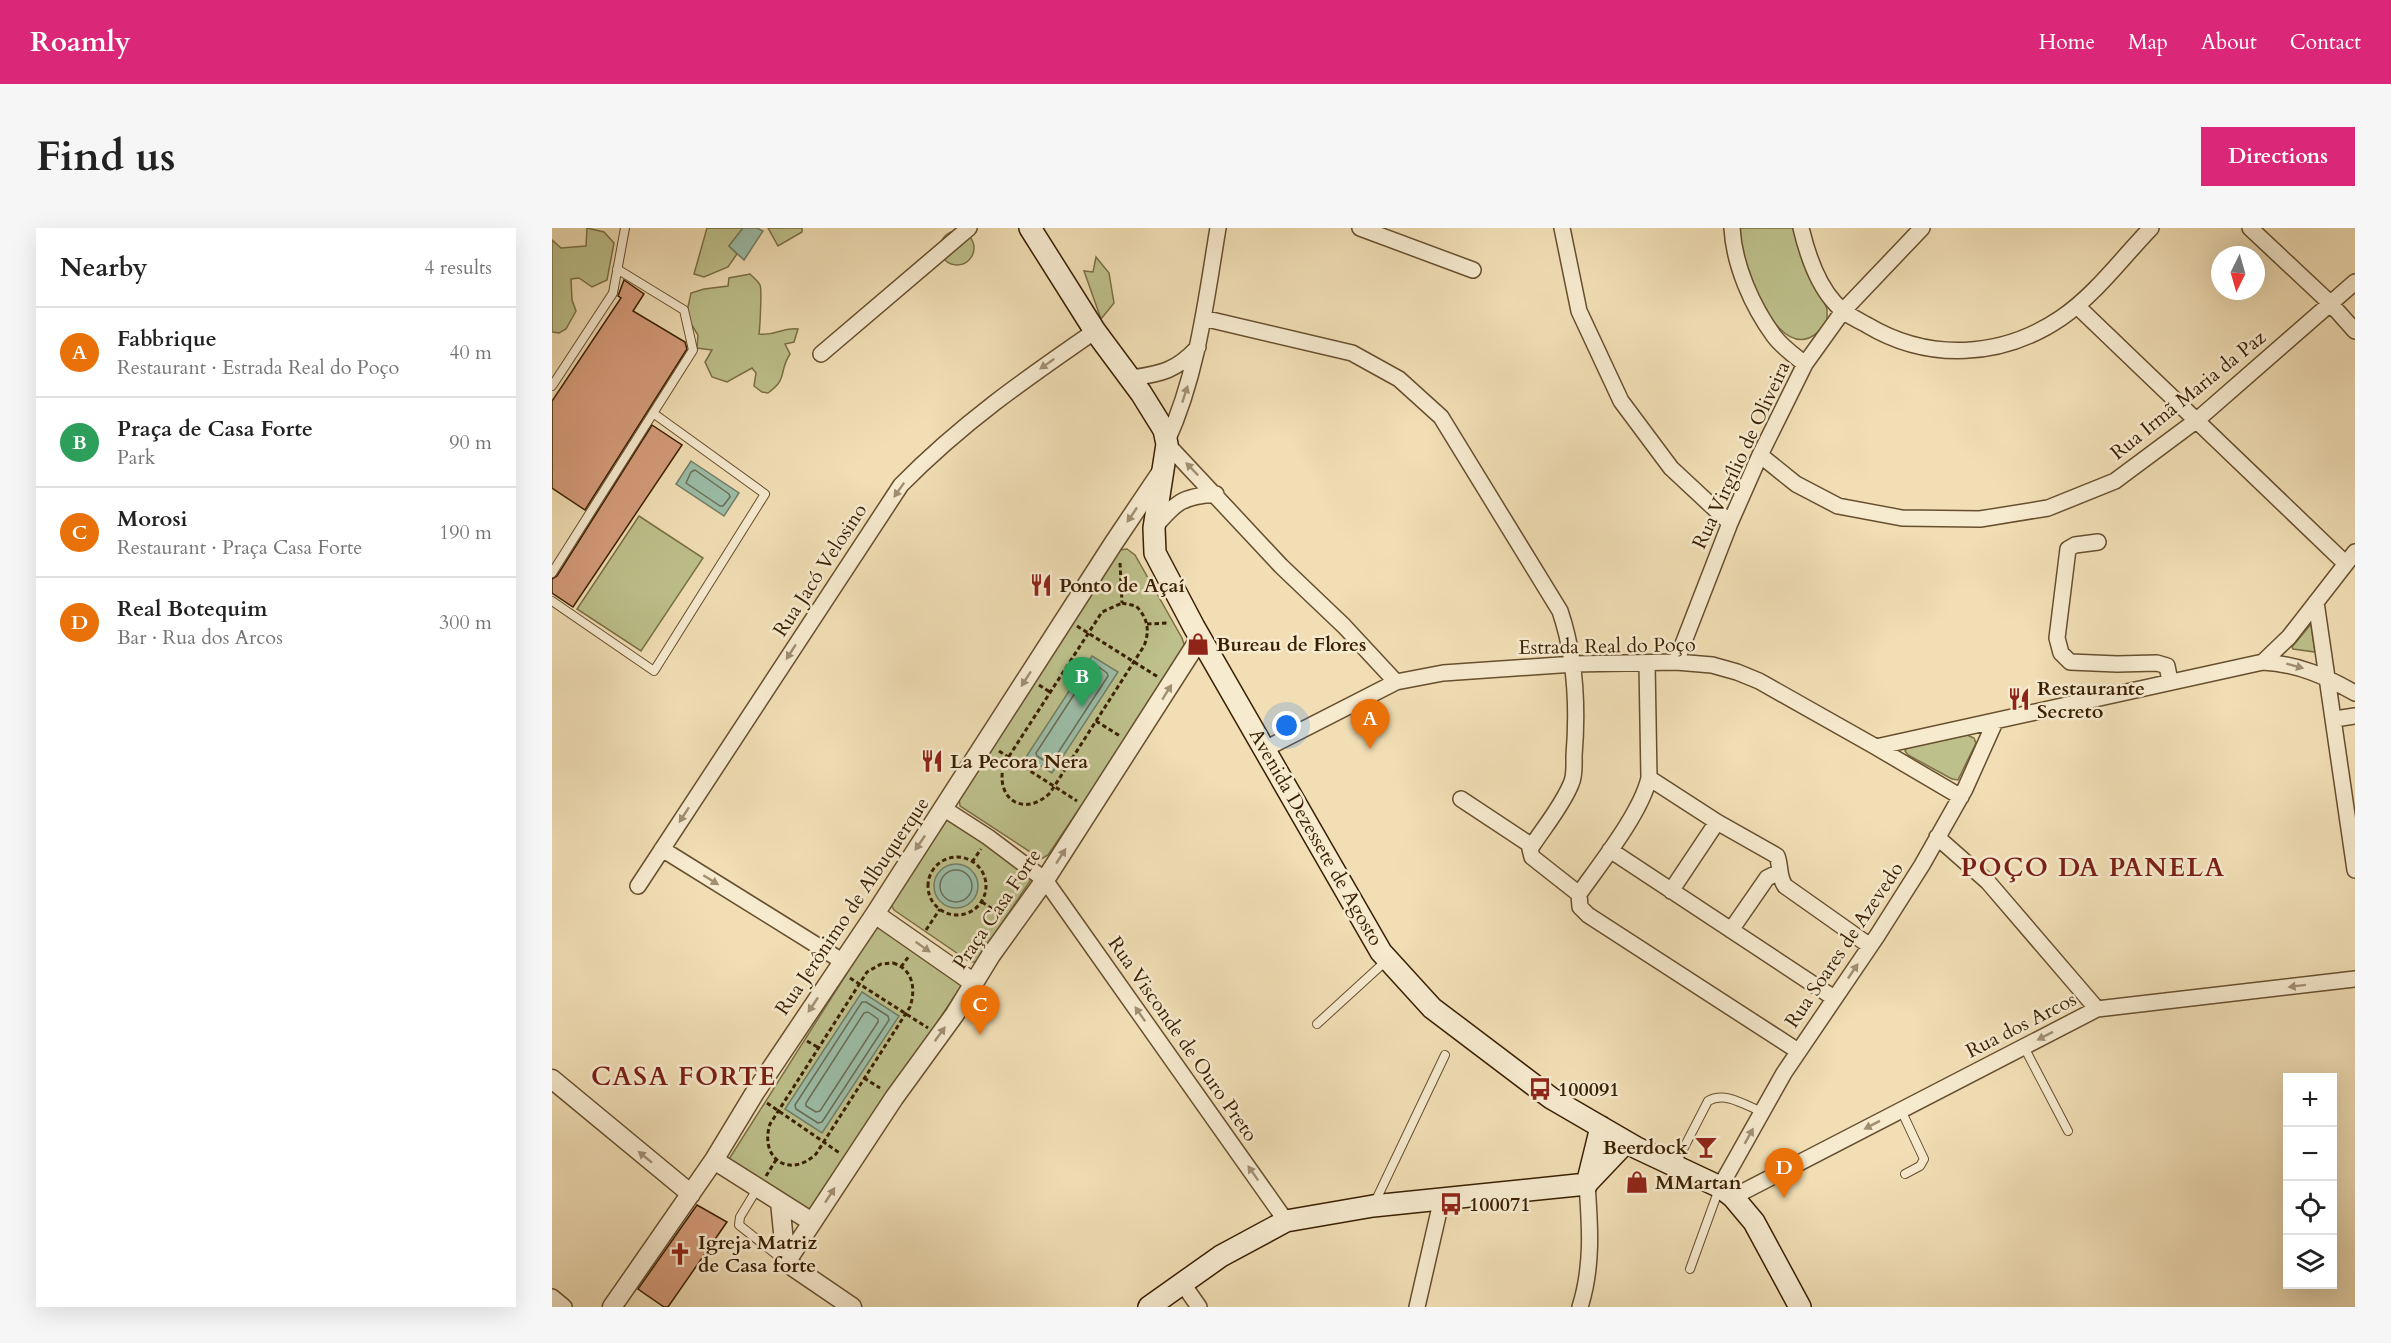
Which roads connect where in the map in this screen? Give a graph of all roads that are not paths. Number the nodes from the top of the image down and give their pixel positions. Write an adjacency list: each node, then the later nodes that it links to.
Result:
1 (625, 228): 12 (lane)
2 (969, 228): 22 (street)
3 (1030, 228): 19 (main road)
4 (1218, 228): 18 (street)
5 (1360, 228): 13 (street)
6 (1562, 228): 32 (street)
7 (1732, 228): 23 (street)
8 (1801, 228): 17 (street)
9 (1922, 228): 17 (street, Rua Virgílio de Oliveira)
10 (2151, 228): 16 (street)
11 (2250, 228): 15 (street)
12 (617, 269): 25 (lane); 26 (lane)
13 (1473, 270)
14 (2355, 282): 15 (street, Rua Irmã Maria da Paz)
15 (2330, 303): 20 (street); 27 (street, Rua Irmã Maria da Paz)
16 (2077, 306): 17 (street); 27 (street)
17 (1843, 311): 23 (street, Rua Virgílio de Oliveira)
18 (1203, 318): 21 (street); 43 (street)
19 (1095, 331): 24 (main road); 60 (street, Rua Jacó Velosino, one-way to 60)
20 (2355, 331)
21 (1198, 346): 24 (street); 28 (street, one-way to 21)
22 (821, 354)
23 (1805, 364): 29 (street, Rua Virgílio de Oliveira)
24 (1131, 378): 28 (main road)
25 (552, 386)
26 (653, 413): 36 (lane); 37 (lane)
27 (2198, 420): 29 (street, Rua Irmã Maria da Paz); 35 (street)
28 (1167, 442): 30 (main road, Avenida Dezessete de Agosto); 31 (street, one-way to 28)
29 (1760, 454): 32 (street, Rua Virgílio de Oliveira)
30 (1165, 467): 33 (main road, Avenida Dezessete de Agosto); 56 (street, Rua Jerônimo de Albuquerque, one-way to 56)
31 (1216, 494): 33 (street); 46 (street)
32 (1730, 523): 40 (street, Rua Virgílio de Oliveira)
33 (1154, 528): 39 (main road, Avenida Dezessete de Agosto)
34 (2098, 542): 45 (street)
35 (2350, 557): 38 (street)
36 (552, 573)
37 (552, 602)
38 (2316, 602): 41 (street); 44 (street)
39 (1200, 638): 52 (main road, Avenida Dezessete de Agosto); 64 (street, Praça Casa Forte, one-way to 39)
40 (1676, 662): 42 (street, Estrada Real do Poço); 51 (street, Estrada Real do Poço)
41 (2262, 662): 44 (street, one-way to 44); 45 (street)
42 (1647, 663): 43 (street, Estrada Real do Poço); 53 (street)
43 (1574, 664): 46 (street, Estrada Real do Poço); 59 (street)
44 (2326, 677): 47 (street); 49 (street)
45 (2170, 681): 50 (street)
46 (1396, 682): 52 (street, Estrada Real do Poço)
47 (2355, 693)
48 (2355, 716): 49 (street)
49 (2335, 719): 62 (street)
50 (1995, 722): 51 (street); 54 (street, Rua Soares de Azevedo)
51 (1876, 747): 54 (street, Estrada Real do Poço)
52 (1265, 749): 71 (main road, Avenida Dezessete de Agosto)
53 (1649, 778): 57 (street); 61 (street)
54 (1961, 797): 58 (street, Rua Soares de Azevedo)
55 (1461, 799): 59 (street)
56 (944, 808): 64 (street, Rua Visconde de Ouro Preto); 68 (street, Rua Jerônimo de Albuquerque, one-way to 68)
57 (1717, 822): 63 (street); 66 (street)
58 (1937, 837): 70 (street, Rua Soares de Azevedo); 76 (street)
59 (1532, 846): 67 (street)
60 (662, 849): 65 (street, Rua Jacó Velosino); 72 (street, one-way to 72)
61 (1611, 849): 66 (street); 67 (street)
62 (2355, 870)
63 (1779, 872): 69 (street); 70 (street)
64 (1045, 880): 74 (street, Praça Casa Forte); 97 (street, Rua Visconde de Ouro Preto, one-way to 64)
65 (638, 886)
66 (1671, 891): 69 (street)
67 (1579, 894): 79 (street)
68 (875, 914): 72 (street, Rua Jerônimo de Albuquerque); 74 (street, one-way to 74)
69 (1731, 930): 75 (street)
70 (1870, 946): 75 (street, Rua Soares de Azevedo, one-way to 70)
71 (1388, 959): 77 (lane); 84 (main road, Avenida Dezessete de Agosto)
72 (840, 965): 87 (street, Rua Jerônimo de Albuquerque, one-way to 87)
73 (2355, 979): 76 (street, Rua dos Arcos, one-way to 76)
74 (974, 983): 98 (street, Praça Casa Forte, one-way to 74)
75 (1834, 998): 79 (street, Rua Soares de Azevedo)
76 (2097, 1009): 78 (street, Rua dos Arcos, one-way to 78)
77 (1317, 1024)
78 (2024, 1047): 82 (street, Rua dos Arcos); 85 (lane)
79 (1798, 1051): 83 (street, Rua Soares de Azevedo)
80 (1445, 1055): 96 (lane)
81 (552, 1079): 93 (street, one-way to 81)
82 (1901, 1110): 89 (lane); 92 (street, Rua dos Arcos, one-way to 92)
83 (1762, 1112): 88 (lane); 92 (street, Rua Soares de Azevedo, one-way to 83)
84 (1601, 1127): 86 (main road, Avenida Dezessete de Agosto); 90 (main road)
85 (2068, 1131)
86 (1626, 1142): 88 (main road, Avenida Dezessete de Agosto); 90 (main road)
87 (714, 1160): 91 (street); 93 (street, Rua Jerônimo de Albuquerque)
88 (1675, 1165): 92 (main road, Avenida Dezessete de Agosto)
89 (1905, 1174)
90 (1587, 1184): 94 (main road); 109 (street)
91 (758, 1188): 95 (street); 99 (lane)
92 (1726, 1192): 100 (lane); 110 (main road, Avenida Dezessete de Agosto)
93 (691, 1194): 104 (street, Rua Jerônimo de Albuquerque)
94 (1443, 1198): 96 (main road); 108 (street)
95 (780, 1202): 98 (street); 99 (street)
96 (1372, 1206): 97 (main road)
97 (1286, 1221): 101 (main road)
98 (812, 1222): 99 (street, Praça Casa Forte)
99 (786, 1262): 105 (street)
100 (1690, 1269)
101 (1183, 1284): 106 (main road); 107 (street)
102 (552, 1297): 103 (street)
103 (564, 1307)
104 (612, 1307)
105 (852, 1307)
106 (1149, 1307)
107 (1199, 1307)
108 (1417, 1307)
109 (1580, 1307)
110 (1800, 1307)

